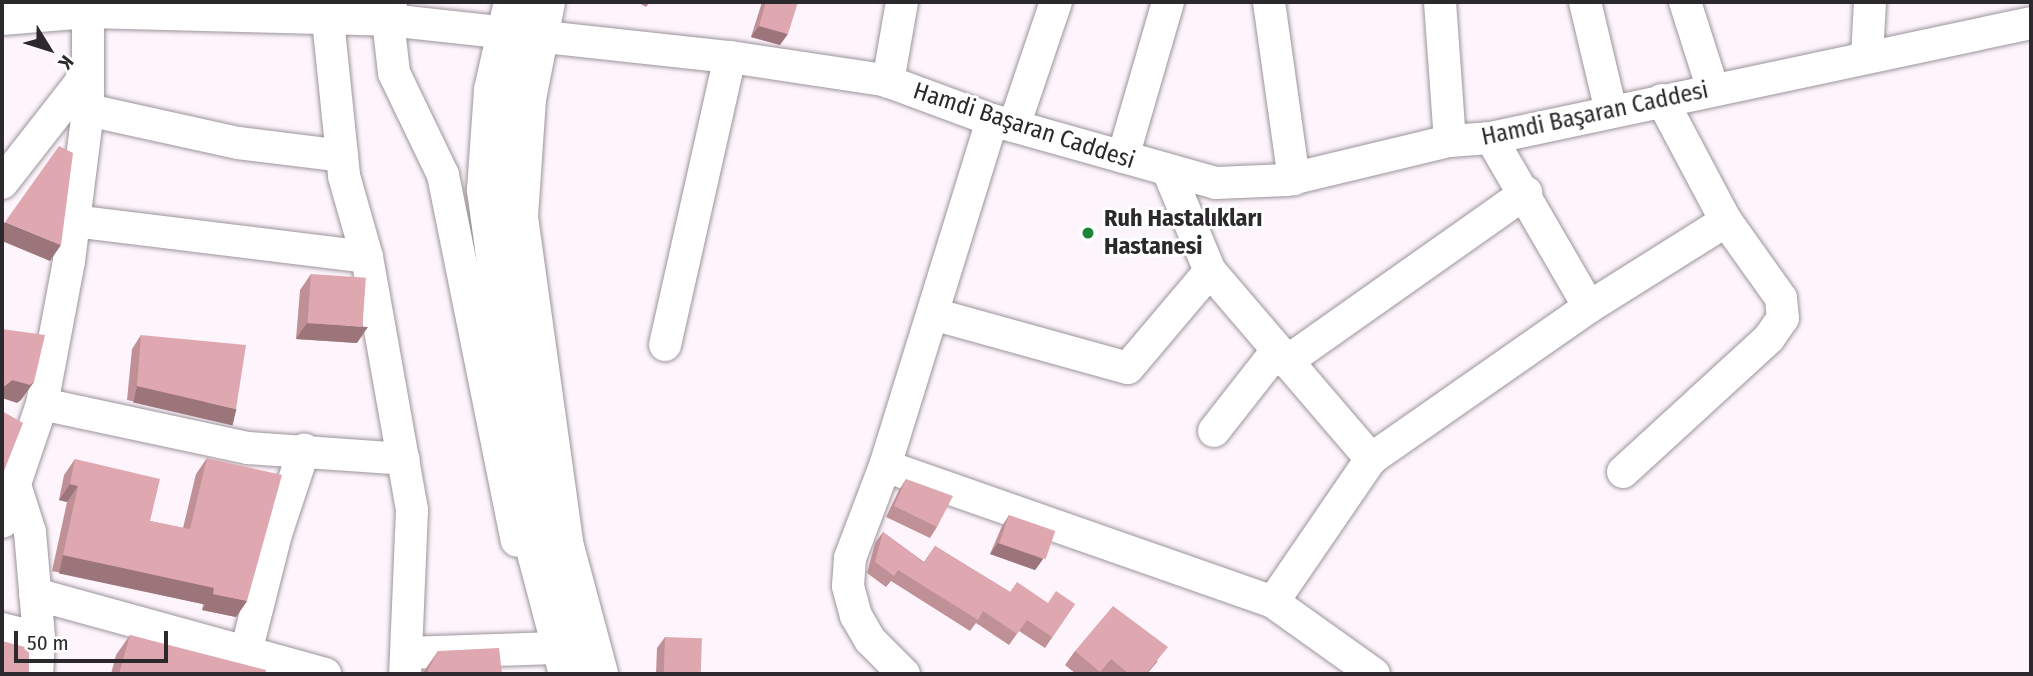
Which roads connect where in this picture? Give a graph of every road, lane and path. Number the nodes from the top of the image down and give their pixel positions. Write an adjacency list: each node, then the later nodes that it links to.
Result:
1 (902, 2): 18 (street)
2 (1056, 2): 23 (street)
3 (1168, 2): 27 (street)
4 (1269, 2): 29 (street)
5 (1440, 2): 25 (street)
6 (1584, 2): 22 (street)
7 (1685, 2): 19 (street)
8 (1870, 2): 16 (street)
9 (389, 11): 12 (street, Hamdi Başaran Caddesi); 14 (street, Hamdi Başaran Caddesi); 55 (street)
10 (88, 12): 13 (street, Hamdi Başaran Caddesi); 14 (street, Hamdi Başaran Caddesi); 17 (street)
11 (2025, 16): 16 (street, Hamdi Başaran Caddesi)
12 (525, 18): 15 (street, Hamdi Başaran Caddesi); 55 (main road)
13 (2, 19)
14 (328, 20): 26 (street)
15 (730, 57): 18 (street, Hamdi Başaran Caddesi); 38 (street)
16 (1867, 57): 19 (street, Hamdi Başaran Caddesi)
17 (85, 78): 21 (street); 30 (street)
18 (888, 82): 23 (street, Hamdi Başaran Caddesi)
19 (1713, 90): 20 (street, Hamdi Başaran Caddesi)
20 (1662, 100): 22 (street, Hamdi Başaran Caddesi); 33 (street)
21 (88, 110): 26 (street); 32 (street)
22 (1611, 111): 24 (street, Hamdi Başaran Caddesi)
23 (1003, 123): 27 (street, Hamdi Başaran Caddesi); 37 (street)
24 (1491, 138): 25 (street, Hamdi Başaran Caddesi); 31 (street)
25 (1450, 141): 29 (street, Hamdi Başaran Caddesi)
26 (342, 156): 34 (street)
27 (1123, 157): 28 (street, Hamdi Başaran Caddesi)
28 (1169, 173): 29 (street, Hamdi Başaran Caddesi); 35 (street)
29 (1294, 179)
30 (2, 183)
31 (1526, 193): 36 (street); 39 (street)
32 (74, 221): 34 (street); 41 (street)
33 (1726, 221): 36 (street); 47 (street)
34 (367, 257): 45 (street)
35 (1210, 271): 37 (street); 39 (street)
36 (1589, 307): 44 (street)
37 (933, 314): 46 (street)
38 (664, 345)
39 (1281, 357): 42 (street); 44 (street)
40 (2, 416): 41 (street)
41 (37, 418): 43 (street); 48 (street)
42 (1214, 431)
43 (304, 450): 45 (street); 54 (street)
44 (1371, 458): 51 (street)
45 (404, 459): 56 (street)
46 (885, 467): 51 (street); 59 (street)
47 (1623, 472)
48 (16, 488): 49 (street); 50 (street)
49 (2, 522)
50 (35, 594): 53 (street); 54 (street)
51 (1272, 602): 60 (street)
52 (2, 629): 53 (street)
53 (39, 638): 57 (street)
54 (246, 652): 58 (street)
55 (573, 658): 56 (street)
56 (406, 664)
57 (37, 674)
58 (325, 674)
59 (904, 674)
60 (1374, 674)

